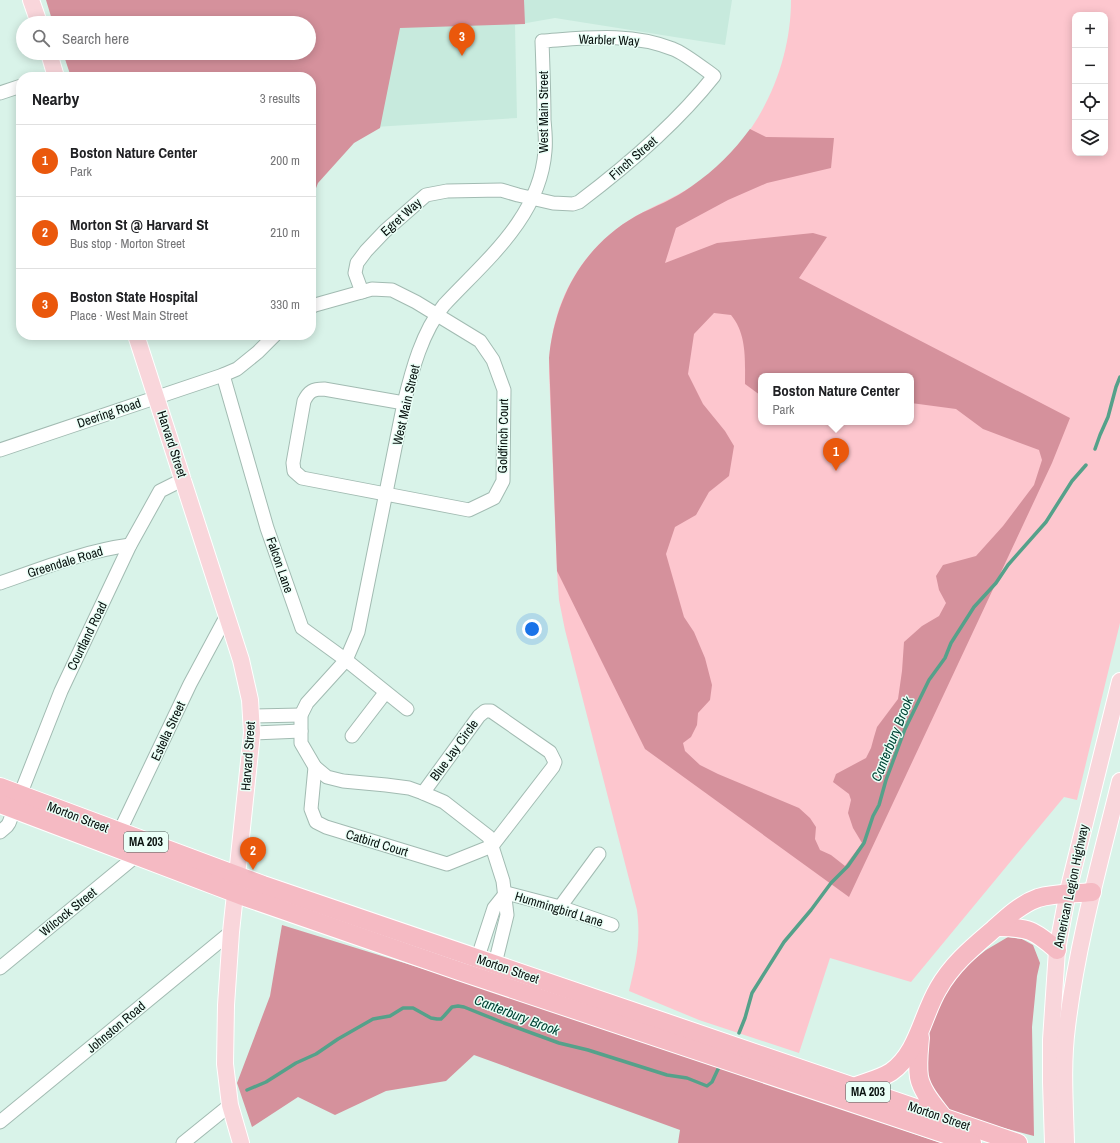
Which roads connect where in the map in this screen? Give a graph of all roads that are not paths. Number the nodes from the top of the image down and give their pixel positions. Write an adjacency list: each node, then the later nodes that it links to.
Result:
1 (31, 0): 2 (main road)
2 (37, 16)
3 (542, 41): 6 (street, Warbler Way); 9 (street, West Main Street)
4 (51, 60): 5 (main road)
5 (53, 72)
6 (714, 76): 9 (street, Finch Street)
7 (16, 88): 8 (street)
8 (0, 93)
9 (533, 199): 10 (street, Egret Way); 12 (street, West Main Street)
10 (362, 292): 11 (street); 12 (street)
11 (316, 305)
12 (436, 315): 17 (street, West Main Street); 20 (street, Goldfinch Court)
13 (138, 340): 16 (main road, Harvard Street)
14 (270, 340): 15 (street, Deering Road)
15 (223, 375): 16 (street, Deering Road); 24 (street, Falcon Lane)
16 (157, 398): 18 (street, Deering Road); 19 (main road, Harvard Street)
17 (404, 403): 20 (street, West Main Street); 20 (street, Goldfinch Court)
18 (0, 450)
19 (184, 479): 21 (street, Courtland Road); 23 (main road, Harvard Street)
20 (387, 493): 24 (street, West Main Street)
21 (130, 545): 22 (street, Greendale Road); 37 (street, Courtland Road)
22 (0, 583)
23 (226, 616): 29 (main road, Harvard Street); 39 (street, Estella Street)
24 (346, 660): 26 (street, Falcon Lane); 28 (street, West Main Street)
25 (1120, 680): 46 (main road, American Legion Highway)
26 (385, 692): 27 (street, Falcon Lane); 32 (street)
27 (407, 709)
28 (300, 715): 29 (street); 30 (street)
29 (251, 716): 31 (main road, Harvard Street)
30 (301, 731): 31 (street); 33 (street)
31 (252, 733): 43 (main road, Harvard Street)
32 (352, 736)
33 (315, 767): 36 (street); 40 (street, Catbird Court)
34 (1120, 780): 44 (main road, American Legion Highway)
35 (0, 787): 37 (highway, Morton Street / MA 203)
36 (423, 793): 40 (street); 40 (street, Blue Jay Circle)
37 (12, 803): 38 (street, Courtland Road); 39 (highway, Morton Street / MA 203)
38 (0, 832)
39 (116, 840): 42 (highway, Morton Street / MA 203); 43 (highway, Morton Street / MA 203)
40 (492, 846): 45 (street)
41 (599, 854): 47 (street)
42 (136, 856): 43 (highway, Morton Street / MA 203); 53 (street, Wilcock Street)
43 (236, 884): 50 (main road, Harvard Street); 52 (highway, Morton Street / MA 203)
44 (1092, 892): 46 (highway); 64 (main road, American Legion Highway)
45 (506, 893): 47 (street, Hummingbird Lane); 52 (street); 54 (street)
46 (1067, 894): 49 (highway); 51 (main road, American Legion Highway)
47 (560, 907): 48 (street, Hummingbird Lane)
48 (612, 925)
49 (997, 927): 51 (highway); 55 (highway)
50 (231, 932): 57 (main road, Harvard Street); 59 (street, Johnston Road)
51 (1057, 950): 64 (main road, American Legion Highway)
52 (475, 967): 54 (highway, Morton Street / MA 203)
53 (0, 968)
54 (493, 973): 56 (highway, Morton Street / MA 203); 62 (highway, Morton Street / MA 203)
55 (920, 1031): 56 (highway); 58 (highway)
56 (854, 1087): 58 (highway, Morton Street / MA 203)
57 (230, 1105): 60 (street); 61 (main road, Harvard Street)
58 (943, 1117): 63 (highway, Morton Street / MA 203)
59 (0, 1122)
60 (182, 1143)
61 (241, 1143)
62 (972, 1143)
63 (1018, 1143)
64 (1058, 1143)

